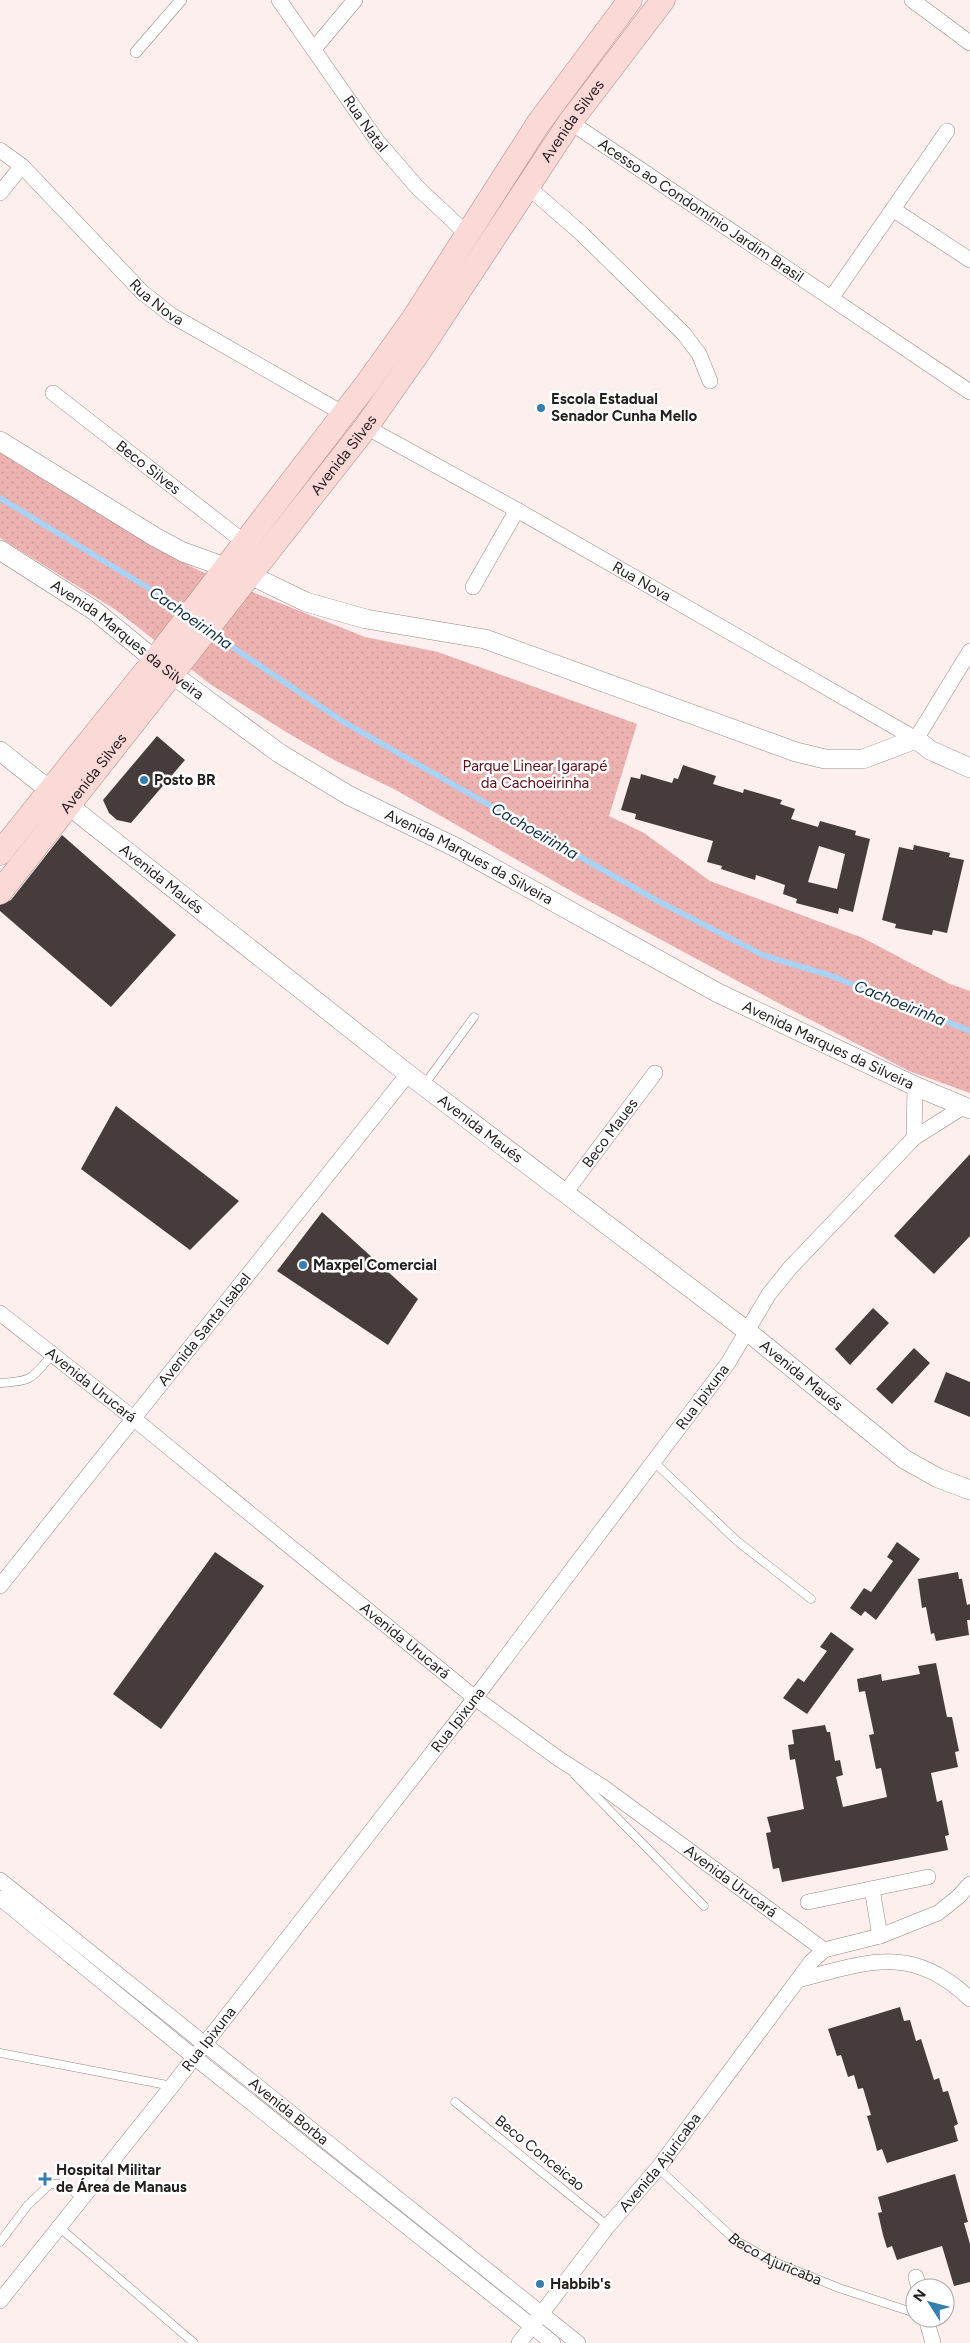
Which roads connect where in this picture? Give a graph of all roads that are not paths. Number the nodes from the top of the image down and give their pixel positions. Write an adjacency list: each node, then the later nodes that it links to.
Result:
1 (182, 0): 9 (street)
2 (279, 0): 8 (street, Rua Natal)
3 (355, 0): 8 (street)
4 (630, 0): 17 (main road, Avenida Silves)
5 (663, 0): 10 (main road, Avenida Silves)
6 (912, 0): 7 (street)
7 (970, 43)
8 (314, 49): 17 (street, Rua Natal)
9 (136, 52)
10 (570, 122): 14 (main road, Avenida Silves); 19 (street, Acesso ao Condomínio Jardim Brasil)
11 (947, 131): 16 (street)
12 (0, 150): 13 (street, Rua Nova)
13 (22, 166): 15 (street); 23 (street, Rua Nova)
14 (527, 186): 20 (street); 24 (main road, Avenida Silves)
15 (0, 193)
16 (894, 210): 18 (street); 19 (street)
17 (468, 234): 23 (main road, Avenida Silves)
18 (970, 260)
19 (832, 297): 21 (street, Acesso ao Condomínio Jardim Brasil)
20 (710, 381)
21 (970, 392)
22 (53, 393): 27 (street, Beco Silves)
23 (344, 414): 27 (main road, Avenida Silves)
24 (366, 427): 26 (street, Rua Nova); 29 (main road, Avenida Silves)
25 (0, 441): 29 (street)
26 (517, 510): 30 (street); 33 (street, Rua Nova)
27 (244, 542): 29 (main road, Avenida Silves)
28 (0, 550): 32 (street, Avenida Marques da Silveira)
29 (233, 577): 32 (main road, Avenida Silves); 33 (street)
30 (473, 587)
31 (970, 651): 33 (street)
32 (169, 660): 36 (main road, Avenida Silves); 37 (main road, Avenida Silves); 44 (street, Avenida Marques da Silveira)
33 (916, 739): 35 (street, Rua Nova)
34 (0, 751): 36 (street, Avenida Maués)
35 (970, 768)
36 (50, 790): 37 (street, Avenida Maués); 38 (main road, Avenida Silves)
37 (70, 805): 39 (main road, Avenida Silves); 42 (street, Avenida Maués)
38 (0, 853)
39 (0, 892)
40 (474, 1017): 43 (lane)
41 (655, 1073): 47 (street, Beco Maues)
42 (408, 1074): 43 (street, Avenida Maués); 52 (street, Avenida Santa Isabel)
43 (424, 1085): 47 (street, Avenida Maués)
44 (915, 1086): 45 (street, Avenida Marques da Silveira); 46 (street)
45 (966, 1108): 46 (street, Rua Ipixuna)
46 (914, 1138): 49 (street, Rua Ipixuna)
47 (565, 1193): 49 (street, Avenida Maués)
48 (0, 1313): 50 (street, Avenida Urucará)
49 (747, 1331): 53 (street, Rua Ipixuna); 54 (street, Avenida Maués)
50 (52, 1355): 51 (lane); 52 (street, Avenida Urucará)
51 (0, 1383)
52 (133, 1418): 55 (street, Avenida Santa Isabel); 57 (street, Avenida Urucará)
53 (653, 1461): 56 (lane); 57 (street, Rua Ipixuna)
54 (970, 1490)
55 (0, 1586)
56 (811, 1599)
57 (475, 1698): 58 (street, Avenida Urucará); 70 (street, Rua Ipixuna)
58 (559, 1759): 65 (lane); 67 (street, Avenida Urucará)
59 (928, 1877): 62 (street)
60 (0, 1880): 70 (street, Avenida Borba)
61 (970, 1884): 66 (street)
62 (872, 1889): 64 (street); 66 (street)
63 (0, 1898): 72 (street, Avenida Borba)
64 (808, 1902)
65 (704, 1906)
66 (880, 1936): 67 (street)
67 (824, 1950): 68 (street, Avenida Ajuricaba)
68 (798, 1980): 69 (street); 75 (street, Avenida Ajuricaba)
69 (970, 1999)
70 (204, 2044): 72 (street, Rua Ipixuna); 82 (street, Avenida Borba)
71 (0, 2053): 73 (lane)
72 (194, 2057): 73 (street, Rua Ipixuna); 83 (street, Avenida Borba)
73 (172, 2086): 76 (street, Rua Ipixuna)
74 (455, 2102): 77 (lane, Beco Conceicao)
75 (658, 2168): 77 (street, Avenida Ajuricaba); 81 (lane, Beco Ajuricaba)
76 (82, 2198): 78 (street, Rua Ipixuna); 79 (lane)
77 (608, 2226): 82 (street, Avenida Ajuricaba)
78 (59, 2227): 80 (street, Rua Ipixuna); 85 (lane)
79 (0, 2242)
80 (0, 2301)
81 (905, 2310)
82 (543, 2314): 83 (street, Avenida Ajuricaba); 88 (street, Avenida Borba)
83 (532, 2326): 86 (street, Avenida Ajuricaba); 87 (street, Avenida Borba)
84 (929, 2328): 89 (street)
85 (194, 2343)
86 (519, 2343)
87 (553, 2343)
88 (578, 2343)
89 (933, 2343)

